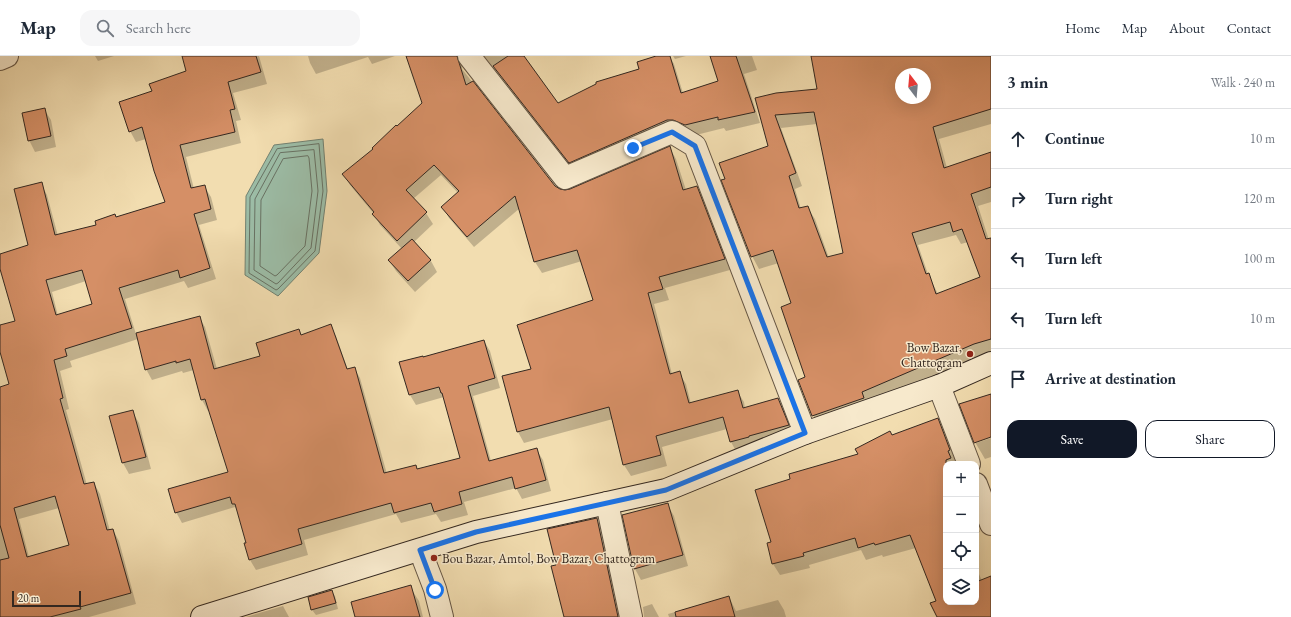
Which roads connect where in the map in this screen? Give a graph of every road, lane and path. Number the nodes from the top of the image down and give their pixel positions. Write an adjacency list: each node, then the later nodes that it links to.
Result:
1 (7, 56): 3 (street)
2 (469, 56): 6 (street)
3 (0, 59)
4 (991, 363): 5 (street)
5 (939, 386): 6 (street); 7 (street)
6 (805, 433): 9 (street)
7 (968, 461)
8 (979, 492): 10 (street)
9 (607, 503): 11 (street); 14 (street)
10 (991, 524)
11 (420, 550): 12 (street); 13 (street)
12 (202, 617)
13 (442, 617)
14 (631, 617)

